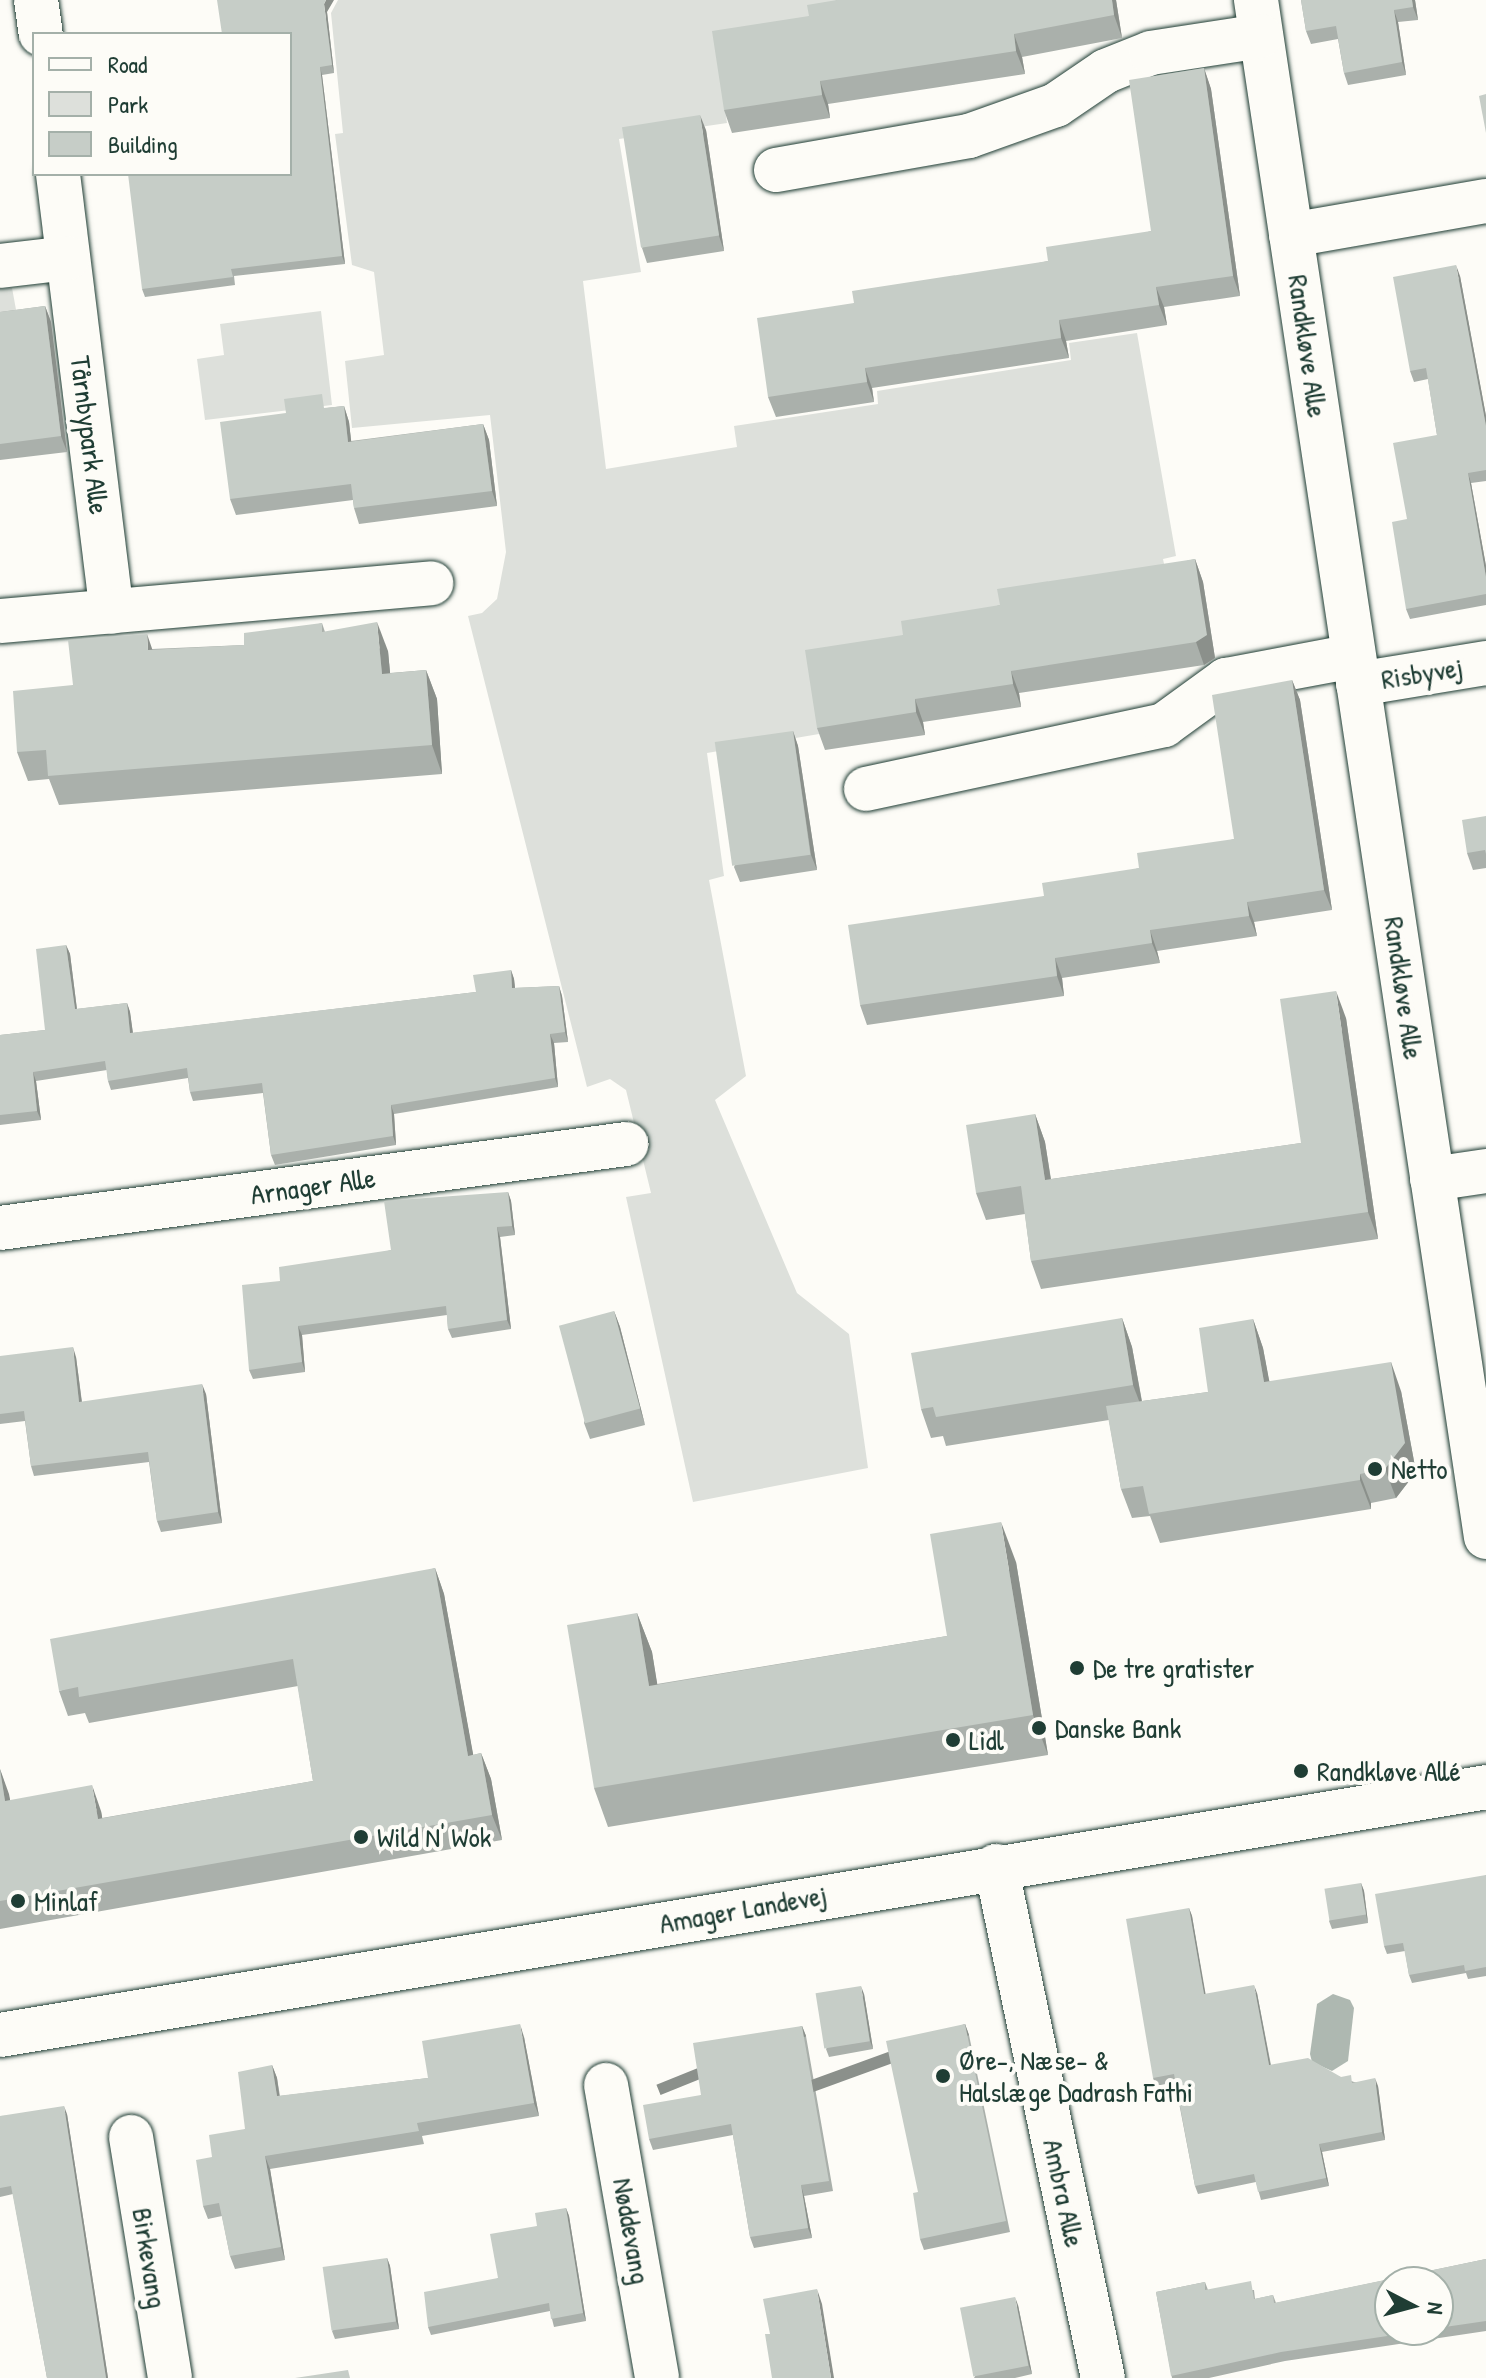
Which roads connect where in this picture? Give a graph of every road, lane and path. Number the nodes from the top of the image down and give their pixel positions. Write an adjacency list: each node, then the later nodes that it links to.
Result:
1 (36, 0): 3 (street)
2 (1259, 18): 4 (street, Randkløve Alle); 7 (street, Randkløve Alle)
3 (41, 32)
4 (776, 170)
5 (58, 176): 8 (street, Tårnbypark Alle)
6 (1486, 201): 7 (street)
7 (1291, 235): 14 (street, Randkløve Alle)
8 (68, 258): 9 (street); 11 (street, Tårnbypark Alle)
9 (0, 266)
10 (431, 583): 11 (street)
11 (112, 612): 12 (street)
12 (0, 621)
13 (1486, 663): 14 (street, Risbyvej)
14 (1356, 670): 15 (street); 18 (street, Randkløve Alle)
15 (866, 789)
16 (626, 1144): 19 (street, Arnager Alle)
17 (1486, 1171): 18 (street)
18 (1432, 1179): 20 (street, Randkløve Alle)
19 (0, 1228)
20 (1486, 1537)
21 (1486, 1787): 22 (street, Amager Landevej)
22 (996, 1866): 23 (street, Amager Landevej); 28 (street, Ambra Alle)
23 (0, 2035)
24 (606, 2085): 27 (street, Nøddevang)
25 (131, 2137): 26 (street, Birkevang)
26 (170, 2378)
27 (657, 2378)
28 (1103, 2378)

